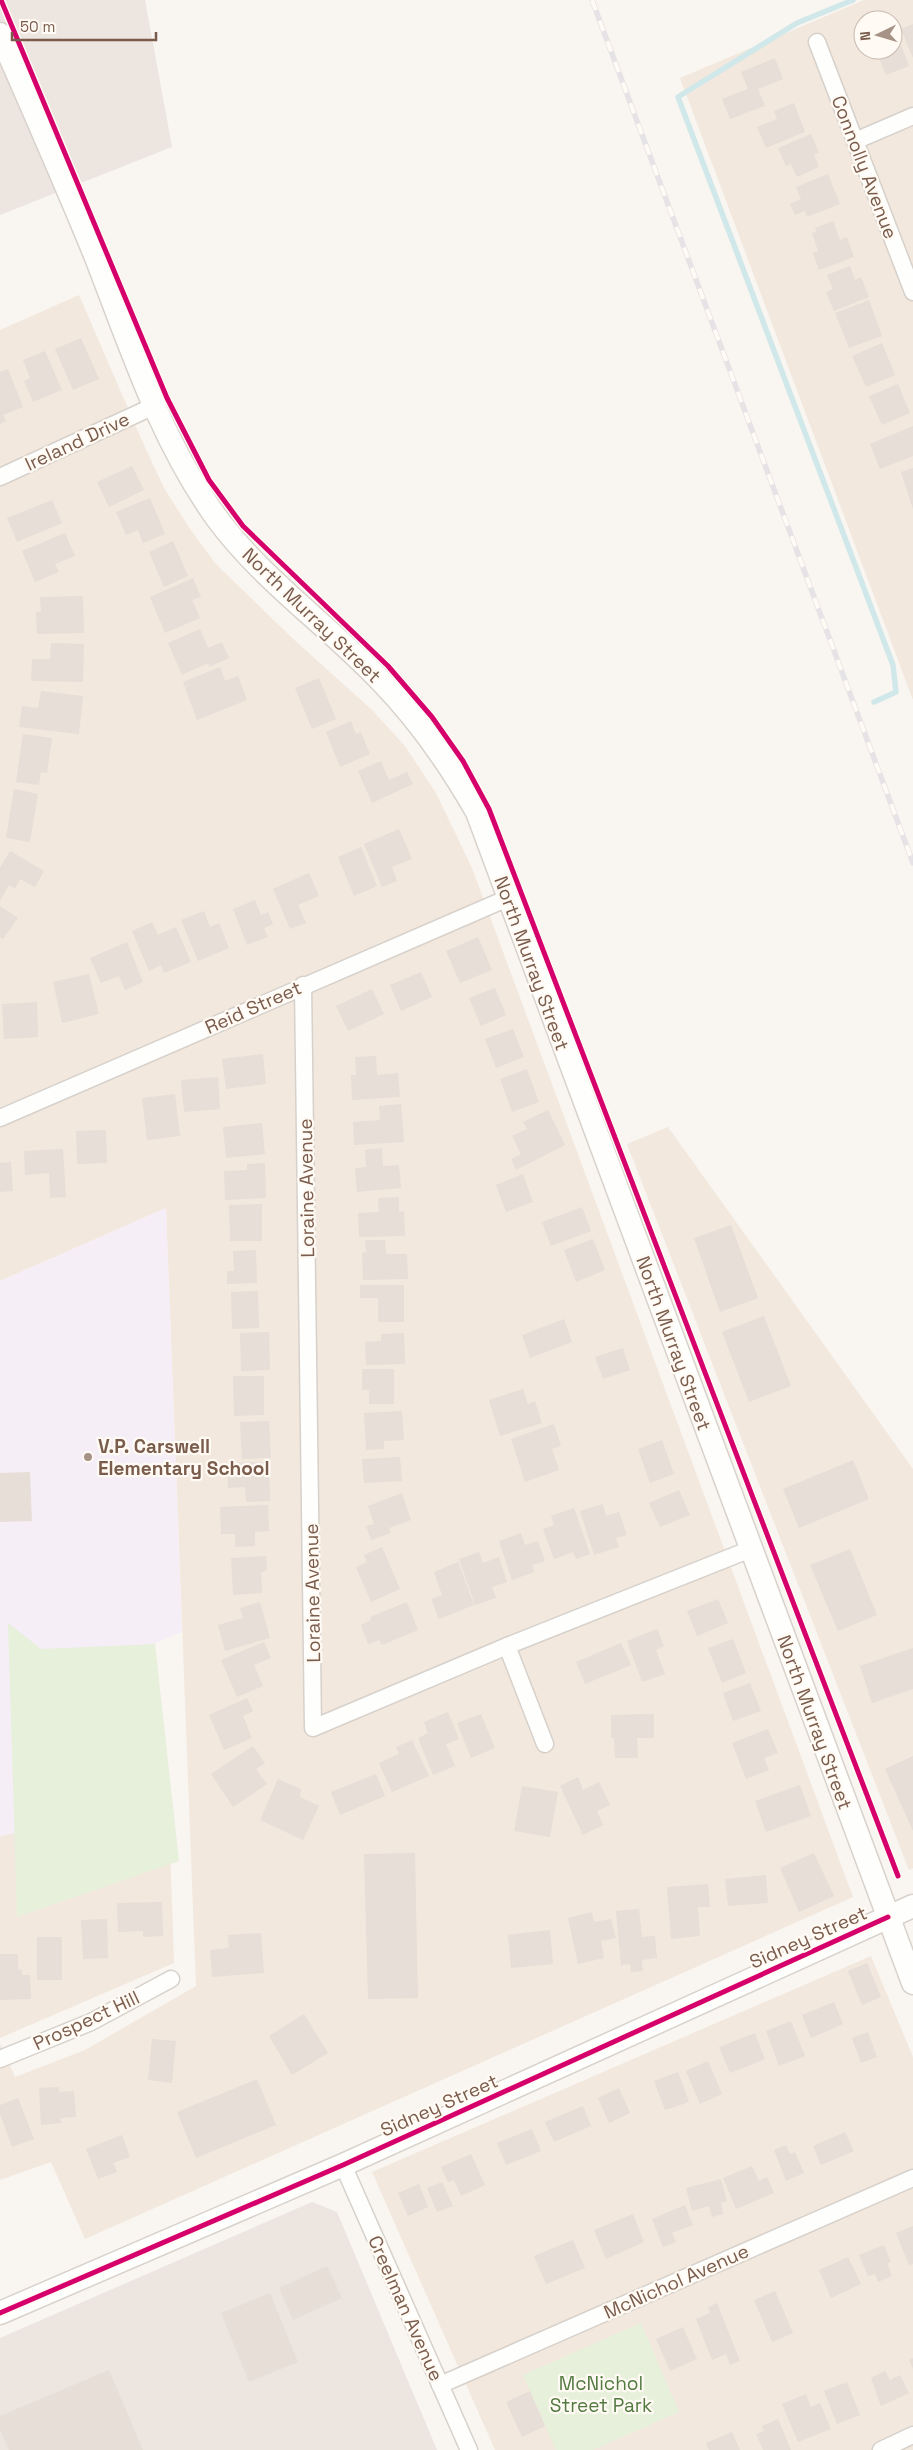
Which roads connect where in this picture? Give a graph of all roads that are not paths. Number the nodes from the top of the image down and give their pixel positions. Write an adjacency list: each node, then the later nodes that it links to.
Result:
1 (0, 34): 6 (street, North Murray Street)
2 (817, 42): 4 (street, Connolly Avenue)
3 (913, 116): 4 (street)
4 (854, 141): 5 (street, Connolly Avenue)
5 (913, 292)
6 (154, 406): 7 (street, Ireland Drive); 8 (street, North Murray Street)
7 (0, 477)
8 (508, 898): 9 (street, Reid Street); 11 (street, North Murray Street)
9 (302, 986): 10 (street, Reid Street); 12 (street, Loraine Avenue)
10 (0, 1118)
11 (751, 1548): 12 (street, Loraine Avenue); 15 (street, North Murray Street)
12 (507, 1646): 13 (street)
13 (545, 1744)
14 (913, 1906): 15 (street, Sidney Street)
15 (888, 1917): 17 (street, North Murray Street); 19 (street, Sidney Street)
16 (171, 1979): 18 (street, Prospect Hill)
17 (913, 1982)
18 (0, 2059)
19 (343, 2165): 21 (street, Sidney Street); 22 (street, Creelman Avenue)
20 (913, 2178): 22 (street, McNichol Avenue)
21 (0, 2314)
22 (440, 2385): 24 (street, Creelman Avenue)
23 (913, 2435): 25 (street)
24 (469, 2450)
25 (881, 2450)

